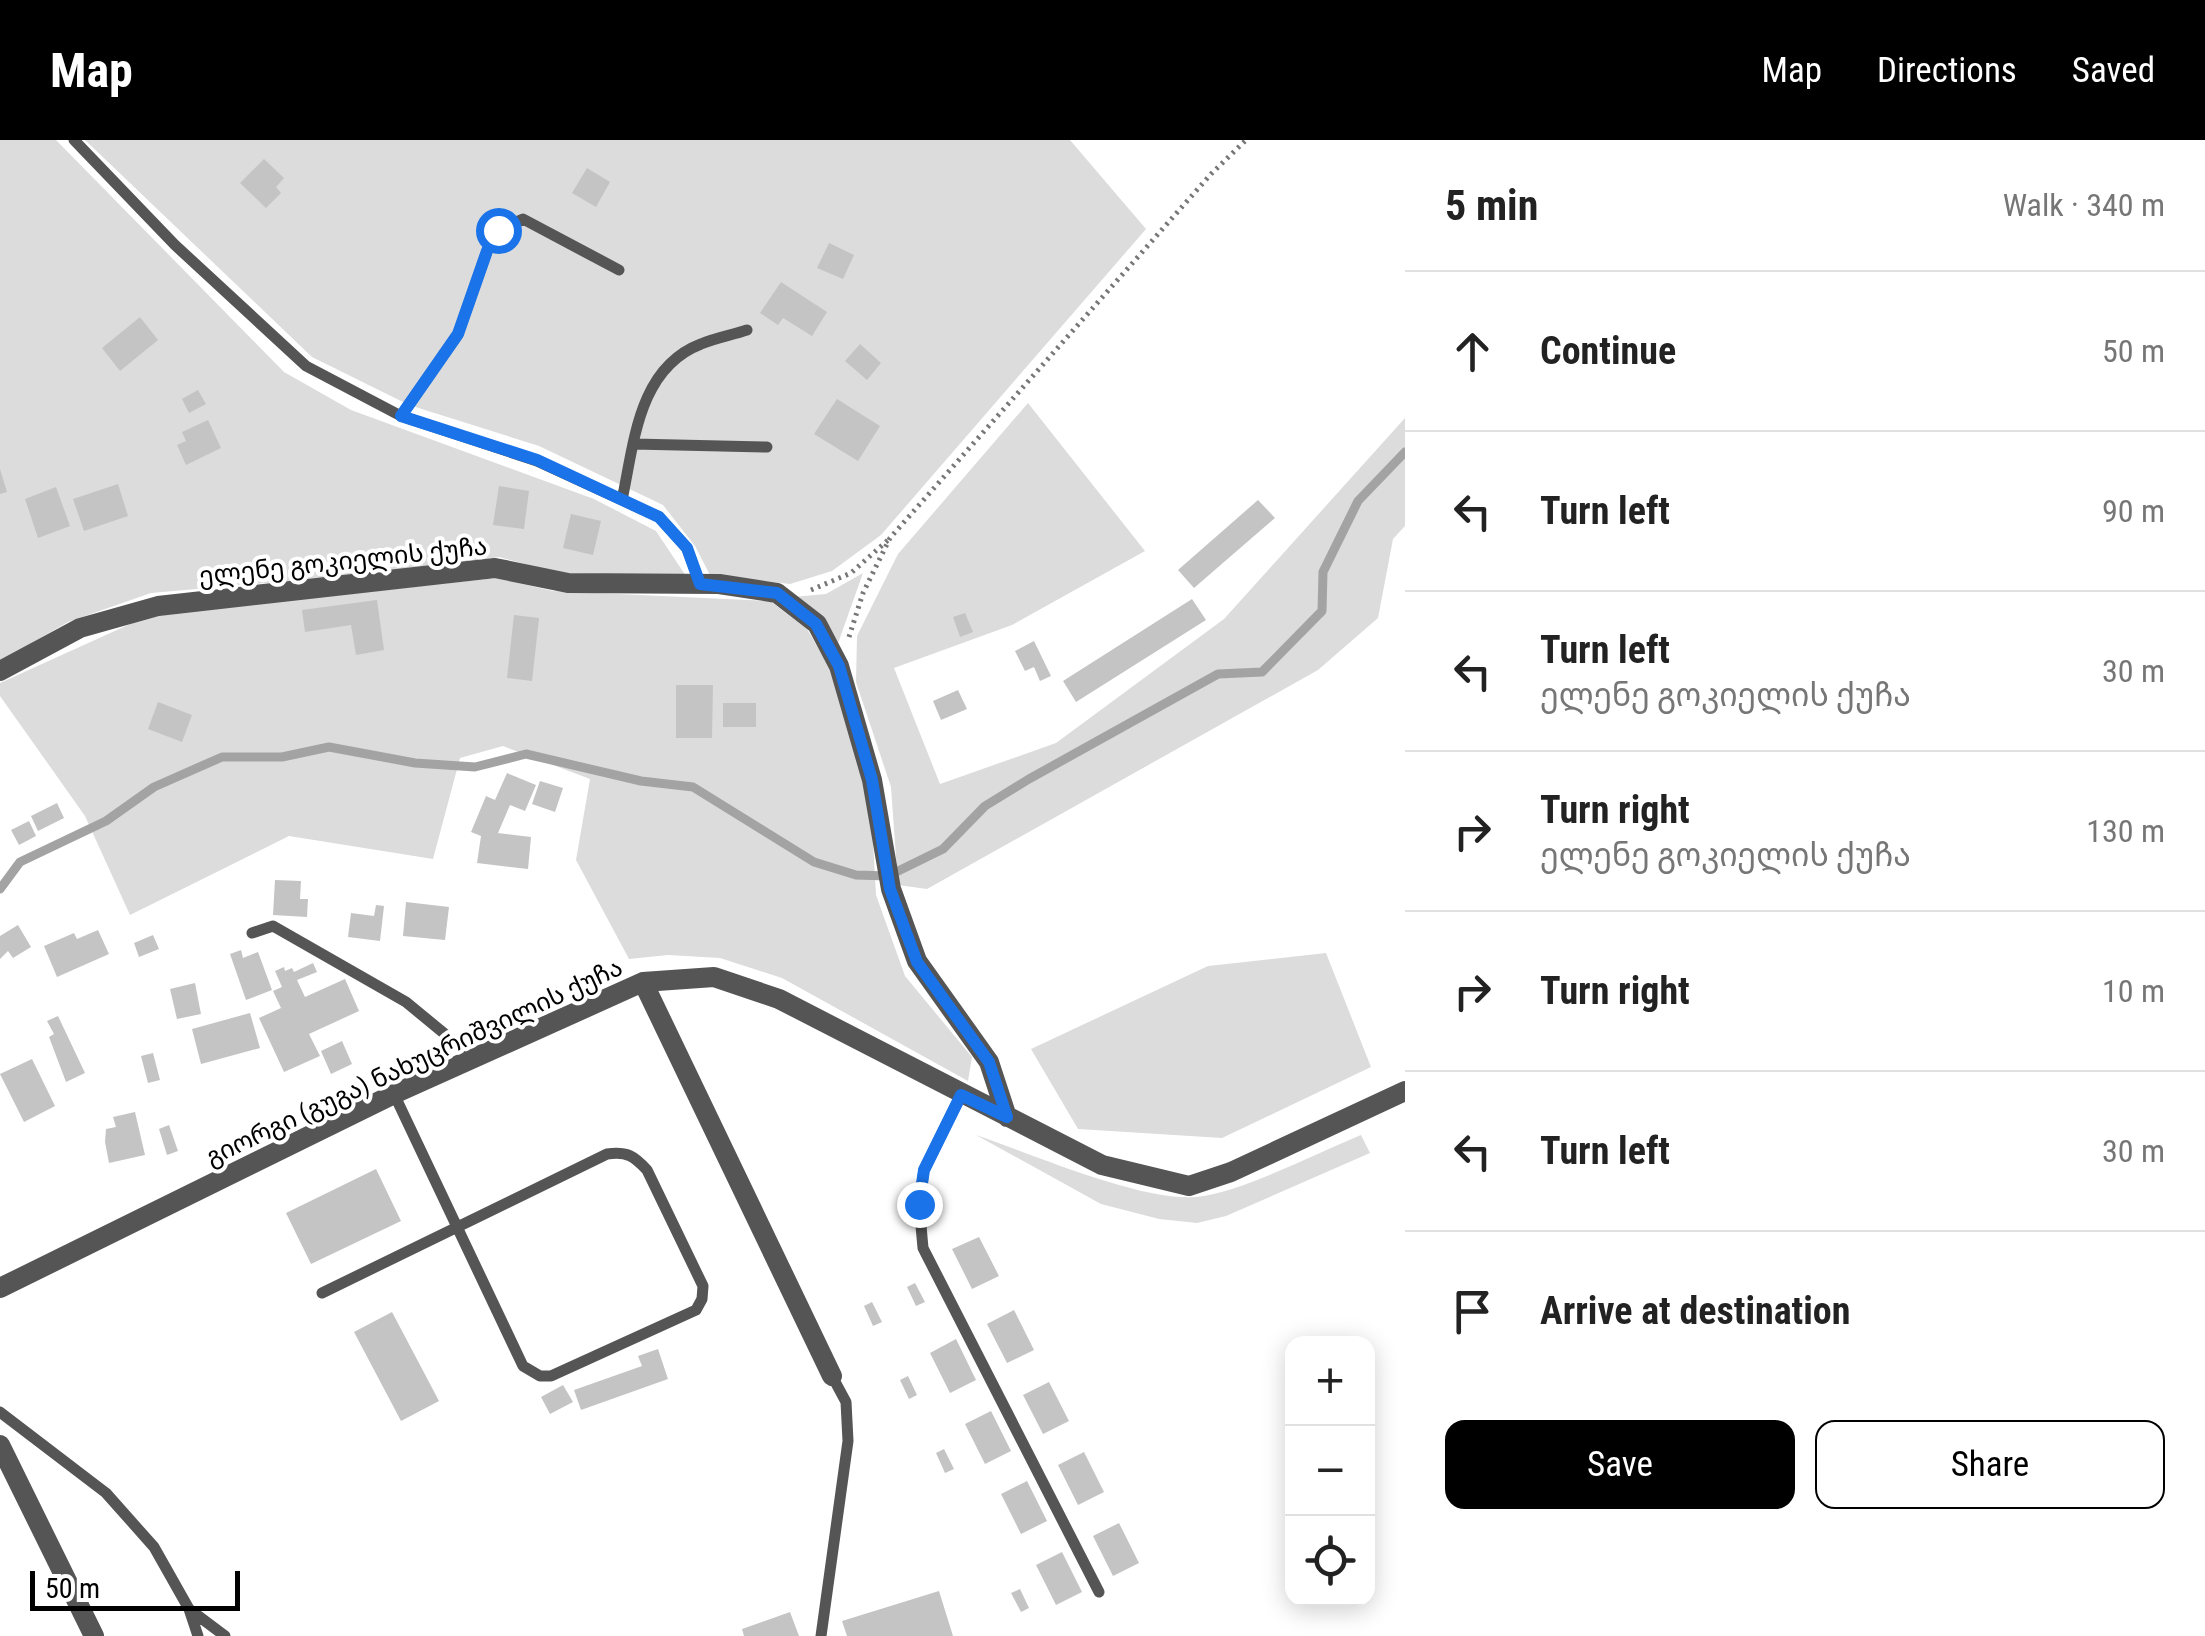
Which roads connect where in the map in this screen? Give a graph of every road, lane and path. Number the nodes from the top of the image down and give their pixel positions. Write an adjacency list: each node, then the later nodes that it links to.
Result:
1 (74, 140): 5 (lane)
2 (1246, 140): 9 (path)
3 (619, 270): 5 (lane)
4 (747, 330): 6 (lane)
5 (401, 416): 8 (lane)
6 (634, 444): 7 (lane); 8 (lane)
7 (767, 447)
8 (622, 500): 10 (lane)
9 (890, 538): 11 (path); 12 (path)
10 (700, 584): 11 (street, ელენე გოკიელის ქუჩა); 13 (street, ელენე გოკიელის ქუჩა)
11 (777, 593): 12 (street)
12 (839, 666): 20 (street)
13 (0, 671)
14 (252, 933): 16 (lane)
15 (643, 982): 16 (street, გიორგი (გუგა) ნახუცრიშვილის ქუჩა); 19 (street, გიორგი (გუგა) ნახუცრიშვილის ქუჩა); 24 (street)
16 (474, 1058): 18 (street, გიორგი (გუგა) ნახუცრიშვილის ქუჩა)
17 (1405, 1091): 20 (street, გიორგი (გუგა) ნახუცრიშვილის ქუჩა)
18 (394, 1094): 21 (lane); 22 (street, გიორგი (გუგა) ნახუცრიშვილის ქუჩა)
19 (961, 1095): 20 (street, გიორგი (გუგა) ნახუცრიშვილის ქუჩა); 27 (lane)
20 (1007, 1117)
21 (456, 1226): 21 (lane); 23 (lane)
22 (0, 1288)
23 (322, 1293)
24 (832, 1376): 32 (lane)
25 (0, 1412): 28 (lane)
26 (0, 1445): 29 (street)
27 (1099, 1592)
28 (189, 1608): 30 (lane); 31 (lane)
29 (94, 1636)
30 (198, 1636)
31 (225, 1636)
32 (820, 1636)

